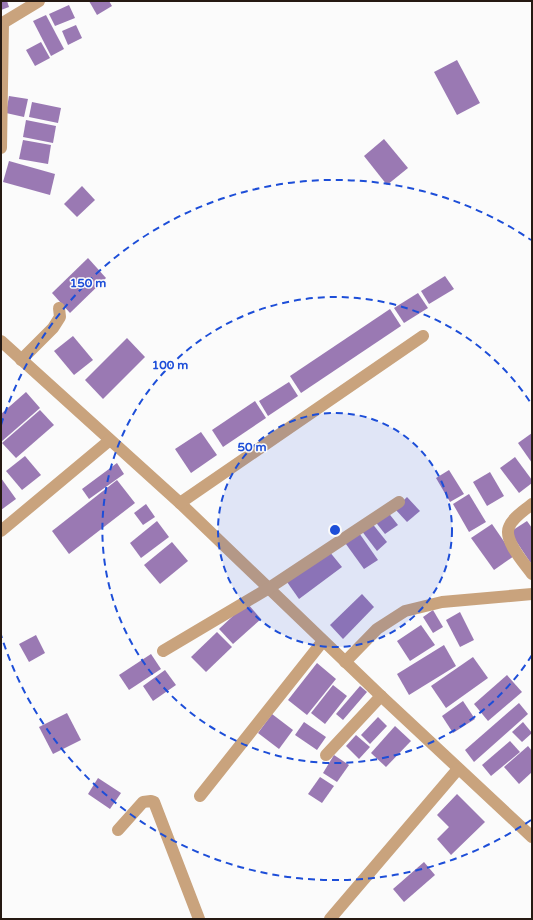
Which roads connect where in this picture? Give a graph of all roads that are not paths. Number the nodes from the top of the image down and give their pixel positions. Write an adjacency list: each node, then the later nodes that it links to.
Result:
1 (33, 3): 2 (street)
2 (2, 24): 3 (street)
3 (1, 148)
4 (60, 308): 7 (street)
5 (423, 336): 10 (street)
6 (1, 341): 7 (street)
7 (21, 360): 8 (street)
8 (110, 440): 10 (street); 12 (street)
9 (399, 502): 14 (street)
10 (180, 503): 14 (street)
11 (532, 504): 13 (street)
12 (1, 531)
13 (532, 574)
14 (269, 588): 16 (street); 17 (street)
15 (532, 594): 18 (street)
16 (323, 641): 18 (street); 22 (street)
17 (163, 651)
18 (345, 662): 19 (street)
19 (381, 696): 20 (street); 21 (street)
20 (326, 755)
21 (458, 769): 24 (street); 26 (street)
22 (200, 796)
23 (118, 830): 25 (street)
24 (532, 837)
25 (199, 919)
26 (330, 919)

